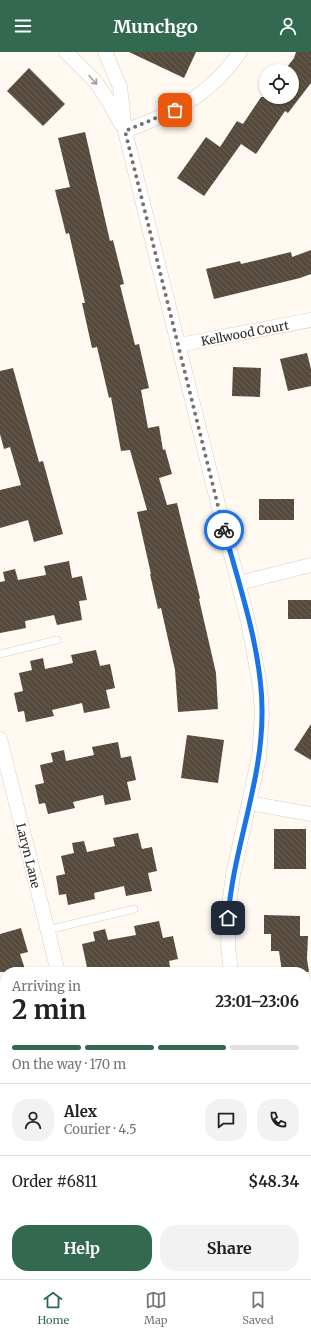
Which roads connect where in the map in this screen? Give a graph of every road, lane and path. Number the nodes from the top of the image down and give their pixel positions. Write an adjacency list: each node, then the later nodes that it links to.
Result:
1 (66, 52): 4 (street, one-way to 4)
2 (105, 52): 4 (street)
3 (240, 52): 4 (street)
4 (125, 131): 6 (street)
5 (311, 320): 6 (street, Kellwood Court)
6 (179, 345): 8 (street)
7 (311, 565): 8 (street)
8 (239, 583): 12 (street)
9 (57, 640): 10 (lane)
10 (0, 654)
11 (0, 739): 15 (street, Laryn Lane)
12 (249, 803): 13 (street); 17 (street)
13 (311, 814)
14 (134, 909): 15 (lane)
15 (48, 930): 16 (street, Laryn Lane)
16 (57, 967)
17 (230, 967)

